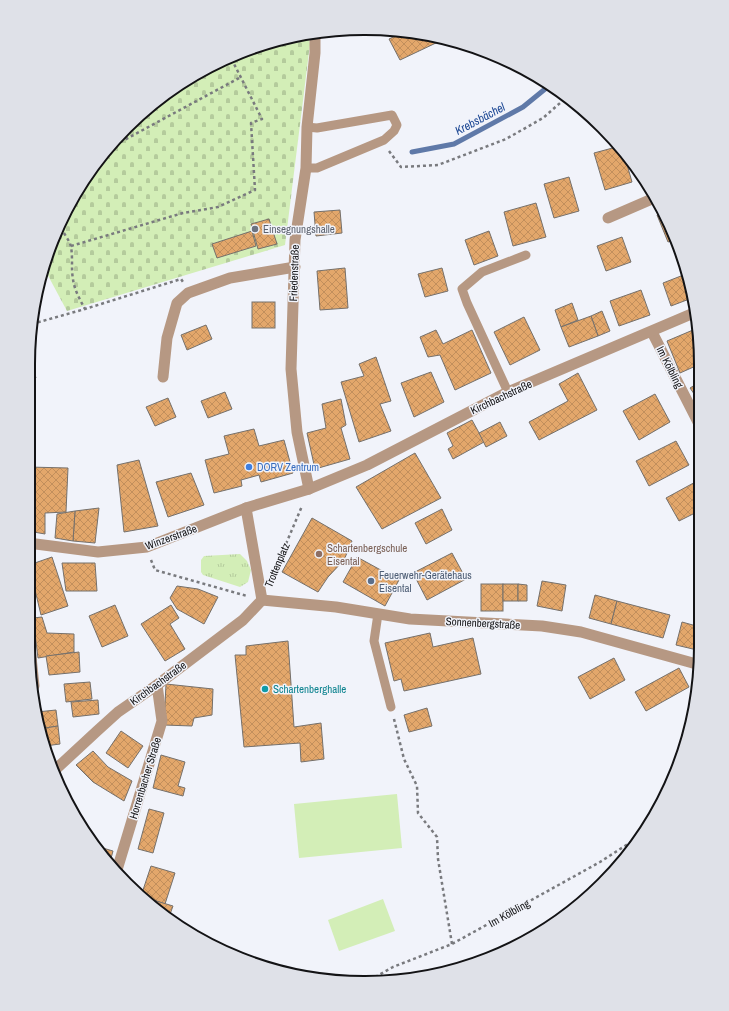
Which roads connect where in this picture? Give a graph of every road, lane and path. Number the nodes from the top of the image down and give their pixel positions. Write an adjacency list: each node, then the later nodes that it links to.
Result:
1 (315, 39): 5 (street, Friedenstraße)
2 (233, 63): 3 (path)
3 (241, 77): 6 (path); 12 (path)
4 (562, 101): 7 (path)
5 (307, 127): 7 (lane); 8 (street, Friedenstraße)
6 (124, 140)
7 (384, 140): 8 (lane)
8 (306, 168): 14 (street, Friedenstraße)
9 (649, 199): 10 (street)
10 (608, 218)
11 (63, 232): 12 (path)
12 (71, 246): 16 (path)
13 (526, 255): 21 (lane)
14 (294, 267): 15 (street); 23 (street, Friedenstraße)
15 (188, 292): 16 (path); 20 (street)
16 (85, 309): 18 (path)
17 (690, 315): 19 (street, Kirchbachstraße)
18 (38, 322)
19 (652, 332): 21 (street, Kirchbachstraße); 22 (street, Im Kölbling)
20 (163, 377)
21 (508, 392): 23 (street, Kirchbachstraße)
22 (694, 414)
23 (309, 489): 24 (street, Winzerstraße); 27 (path, Trottenplatz)
24 (246, 508): 26 (street, Winzerstraße); 27 (street, Trottenplatz)
25 (35, 544): 26 (street, Winzerstraße)
26 (147, 547): 27 (path)
27 (262, 600): 28 (street, Sonnenbergstraße); 30 (street, Kirchbachstraße)
28 (378, 614): 29 (street, Sonnenbergstraße); 31 (lane)
29 (693, 663)
30 (157, 685): 32 (street, Kirchbachstraße); 34 (street, Horrenbacher Straße)
31 (392, 707): 35 (path)
32 (58, 767)
33 (628, 844): 35 (path, Im Kölbling)
34 (118, 865)
35 (452, 944): 36 (path, Im Kölbling)
36 (378, 975)

